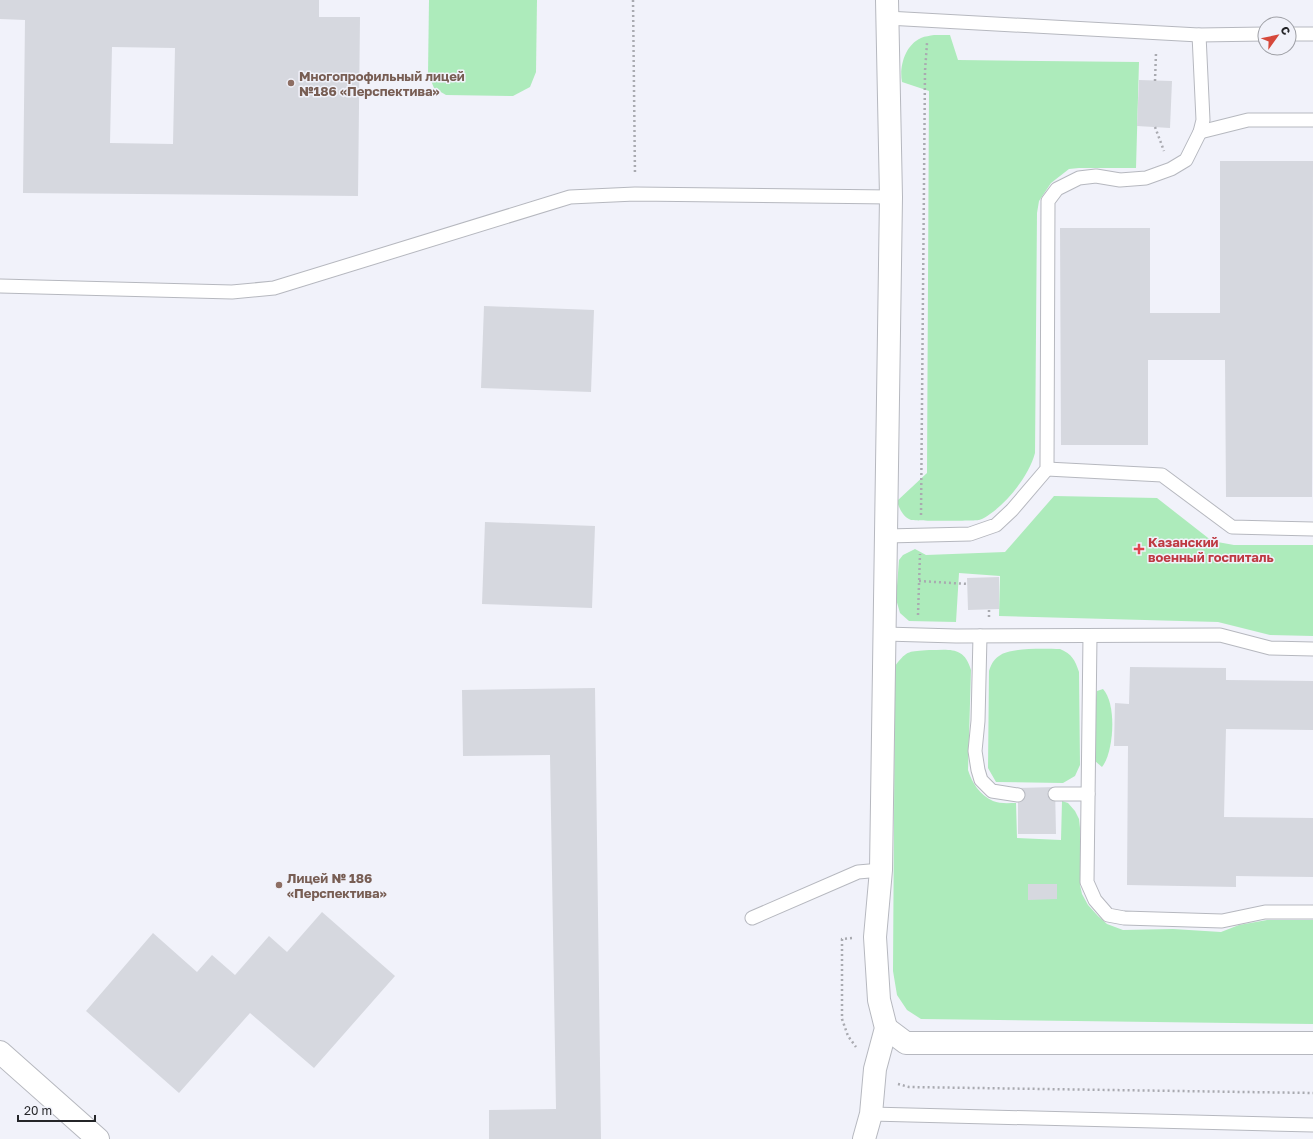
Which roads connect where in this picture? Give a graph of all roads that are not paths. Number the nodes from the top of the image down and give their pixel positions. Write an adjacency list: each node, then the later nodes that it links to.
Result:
1 (887, 9): 5 (lane); 8 (street)
2 (1257, 34): 5 (lane)
3 (1297, 34): 4 (lane)
4 (1313, 34)
5 (1199, 35): 7 (lane)
6 (1313, 120): 7 (lane)
7 (1200, 132): 10 (lane)
8 (891, 197): 9 (lane); 12 (street)
9 (0, 286)
10 (1047, 469): 11 (lane); 12 (lane)
11 (1313, 529)
12 (887, 536): 13 (street)
13 (885, 634): 14 (lane); 20 (street)
14 (980, 636): 15 (lane); 19 (lane)
15 (1090, 636): 16 (lane); 18 (lane)
16 (1313, 649)
17 (1055, 794): 18 (lane)
18 (1088, 794): 21 (lane)
19 (1018, 795)
20 (881, 870): 22 (lane); 23 (street)
21 (1313, 912)
22 (752, 918)
23 (886, 1028): 24 (street); 26 (street)
24 (1313, 1044)
25 (0, 1052): 28 (street)
26 (871, 1114): 27 (lane); 29 (street)
27 (1313, 1125)
28 (98, 1139)
29 (864, 1139)

